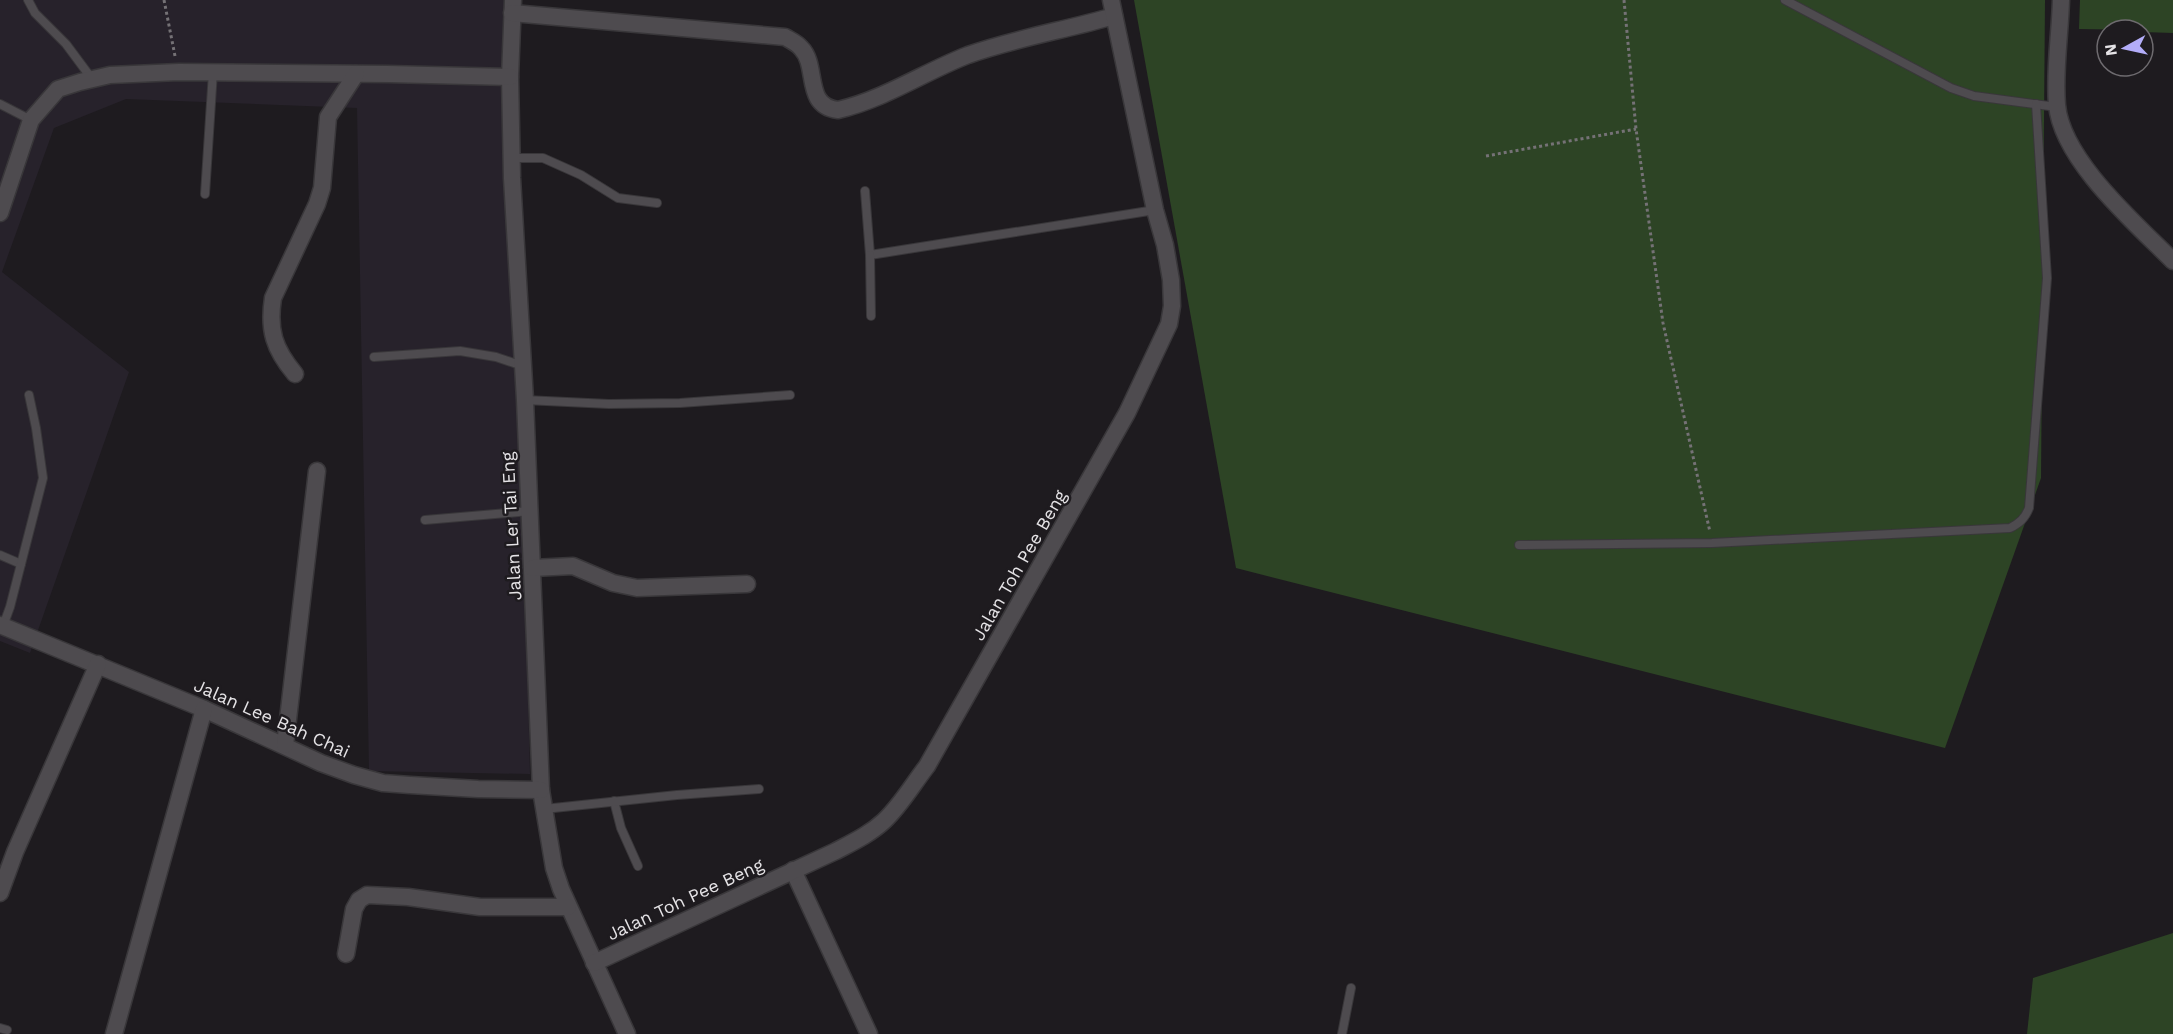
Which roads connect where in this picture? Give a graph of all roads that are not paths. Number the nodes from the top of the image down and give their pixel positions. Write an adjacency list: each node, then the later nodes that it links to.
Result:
1 (28, 0): 9 (lane)
2 (1785, 0): 11 (lane)
3 (2061, 0): 12 (street)
4 (512, 7): 5 (street); 8 (street, Jalan Ler Tai Eng)
5 (1113, 8): 19 (street, Jalan Toh Pee Beng)
6 (213, 72): 7 (street); 9 (street); 16 (lane)
7 (356, 74): 8 (street); 25 (street)
8 (510, 77): 14 (street, Jalan Ler Tai Eng)
9 (93, 80): 13 (street)
10 (0, 104): 13 (lane)
11 (2036, 104): 12 (lane); 32 (lane)
12 (2057, 107): 21 (street)
13 (31, 120): 17 (street)
14 (512, 158): 18 (lane); 24 (street, Jalan Ler Tai Eng)
15 (865, 191): 20 (lane)
16 (205, 194)
17 (2, 203)
18 (657, 203)
19 (1155, 210): 20 (lane); 46 (street, Jalan Toh Pee Beng)
20 (870, 255): 22 (lane)
21 (2173, 261)
22 (872, 316)
23 (374, 357): 24 (lane)
24 (523, 366): 28 (street, Jalan Ler Tai Eng)
25 (295, 374)
26 (28, 395): 34 (lane)
27 (790, 396): 28 (lane)
28 (525, 400): 30 (street, Jalan Ler Tai Eng)
29 (317, 471): 40 (street)
30 (530, 512): 31 (lane); 35 (street, Jalan Ler Tai Eng)
31 (425, 520)
32 (1519, 545)
33 (0, 555): 34 (lane)
34 (21, 564): 37 (lane)
35 (533, 568): 36 (street); 42 (street, Jalan Ler Tai Eng)
36 (747, 584)
37 (1, 625): 38 (street, Jalan Lee Bah Chai)
38 (98, 664): 39 (street, Jalan Lee Bah Chai); 47 (street)
39 (200, 719): 40 (street, Jalan Lee Bah Chai); 52 (street)
40 (285, 745): 42 (street, Jalan Lee Bah Chai)
41 (759, 789): 43 (lane)
42 (541, 790): 44 (street, Jalan Ler Tai Eng)
43 (614, 801): 44 (lane); 45 (lane)
44 (544, 809): 48 (street, Jalan Ler Tai Eng)
45 (638, 866)
46 (793, 870): 50 (street, Jalan Toh Pee Beng); 54 (street)
47 (0, 892)
48 (568, 907): 49 (street); 50 (street, Jalan Ler Tai Eng)
49 (346, 954)
50 (594, 963): 53 (street, Jalan Ler Tai Eng)
51 (1351, 988): 55 (lane)
52 (114, 1034)
53 (627, 1034)
54 (869, 1034)
55 (1342, 1034)

